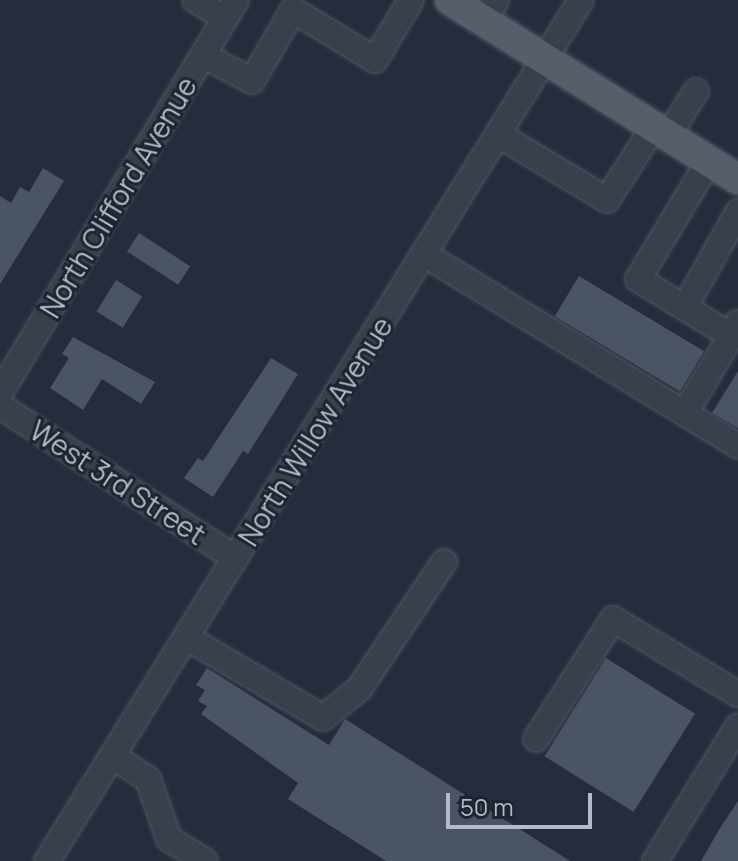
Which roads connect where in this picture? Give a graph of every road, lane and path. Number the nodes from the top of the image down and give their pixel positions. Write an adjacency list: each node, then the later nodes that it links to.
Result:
1 (195, 0): 5 (street)
2 (411, 0): 7 (street)
3 (450, 0): 6 (main road)
4 (581, 0): 8 (street, North Willow Avenue)
5 (230, 9): 7 (street, North Clifford Avenue)
6 (490, 10): 8 (main road)
7 (203, 55): 18 (street, North Clifford Avenue)
8 (545, 59): 10 (main road); 11 (street, North Willow Avenue)
9 (696, 91): 10 (street)
10 (661, 131): 11 (street); 12 (main road)
11 (499, 135): 15 (street, North Willow Avenue)
12 (709, 161): 13 (main road); 16 (street)
13 (738, 179)
14 (738, 212): 16 (street)
15 (424, 254): 20 (street); 22 (street, North Willow Avenue)
16 (685, 307): 17 (street)
17 (734, 329): 20 (street)
18 (0, 393)
19 (0, 406): 22 (street, West 3rd Street)
20 (685, 413): 21 (street)
21 (738, 446)
22 (235, 558): 24 (street, North Willow Avenue)
23 (444, 562): 24 (street)
24 (186, 637): 28 (street, North Willow Avenue)
25 (738, 694): 27 (street)
26 (738, 726): 31 (street)
27 (536, 739)
28 (112, 756): 29 (street, North Willow Avenue); 30 (street)
29 (47, 861)
30 (205, 861)
31 (655, 861)

